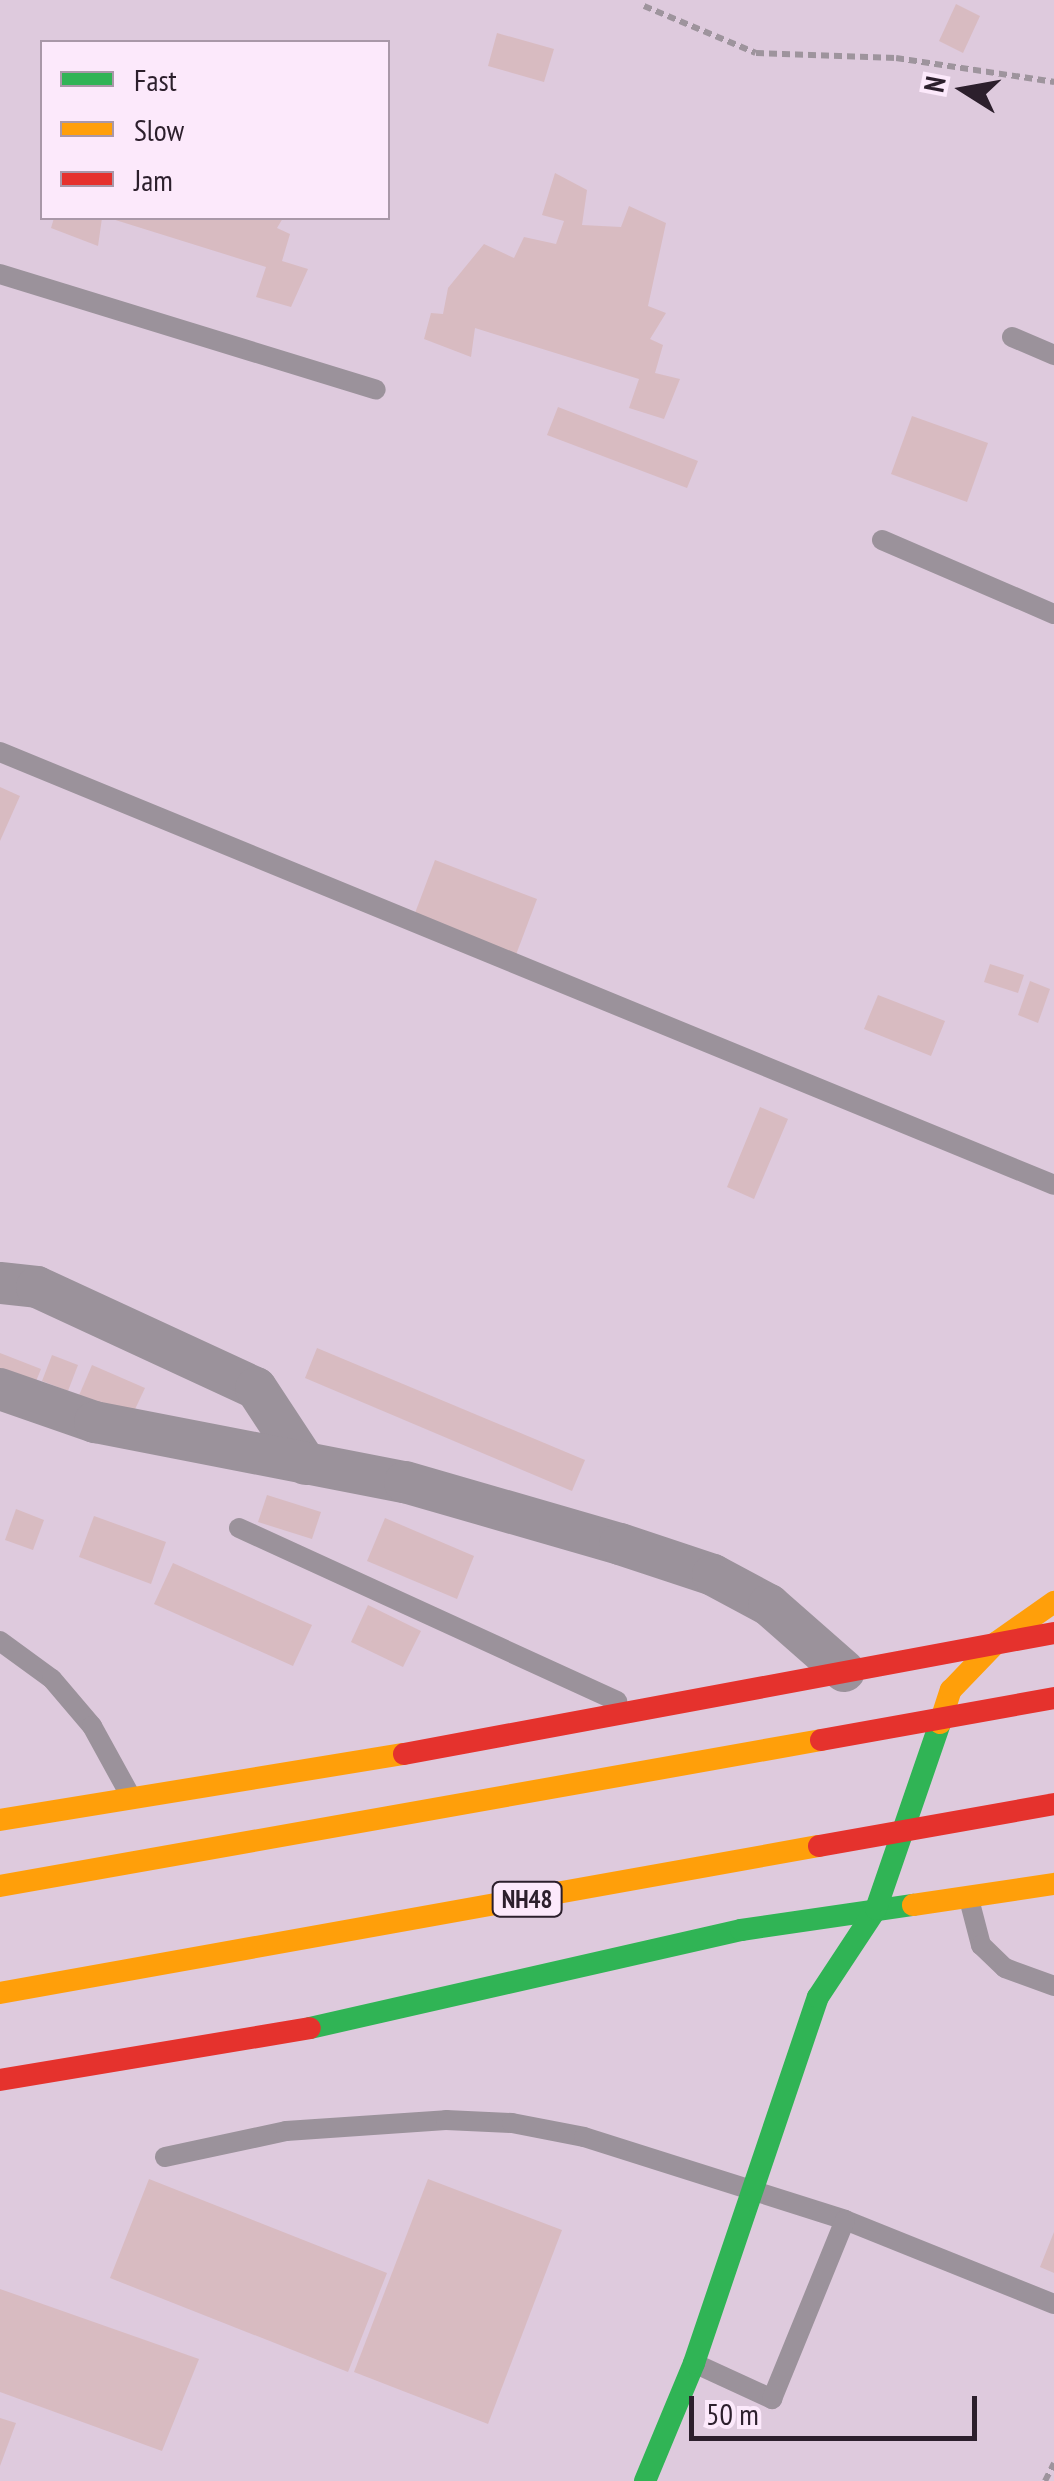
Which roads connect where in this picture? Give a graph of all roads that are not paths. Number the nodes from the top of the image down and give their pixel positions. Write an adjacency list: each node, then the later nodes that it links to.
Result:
1 (0, 274): 4 (lane)
2 (1012, 337): 3 (lane)
3 (1054, 356)
4 (376, 390)
5 (882, 540): 6 (lane)
6 (1054, 614)
7 (0, 752): 8 (lane)
8 (1054, 1186)
9 (0, 1283): 11 (street)
10 (0, 1389): 11 (street)
11 (306, 1464): 17 (street)
12 (238, 1528): 19 (lane)
13 (1054, 1602): 16 (main road)
14 (1054, 1632): 16 (main road)
15 (0, 1641): 20 (lane)
16 (997, 1642): 17 (main road); 26 (main road)
17 (844, 1671): 19 (main road)
18 (1054, 1698): 24 (main road, bridge)
19 (637, 1710): 20 (main road)
20 (132, 1798): 22 (main road)
21 (1054, 1804): 28 (main road, NH48, bridge)
22 (0, 1820)
23 (1054, 1884): 25 (main road)
24 (0, 1886)
25 (968, 1897): 26 (main road); 27 (lane)
26 (876, 1909): 29 (main road); 31 (main road)
27 (1054, 1986)
28 (0, 1993)
29 (0, 2080)
30 (165, 2157): 31 (lane)
31 (755, 2192): 32 (lane); 34 (main road)
32 (844, 2220): 33 (lane); 34 (lane)
33 (1054, 2304)
34 (694, 2364): 35 (main road)
35 (645, 2481)

